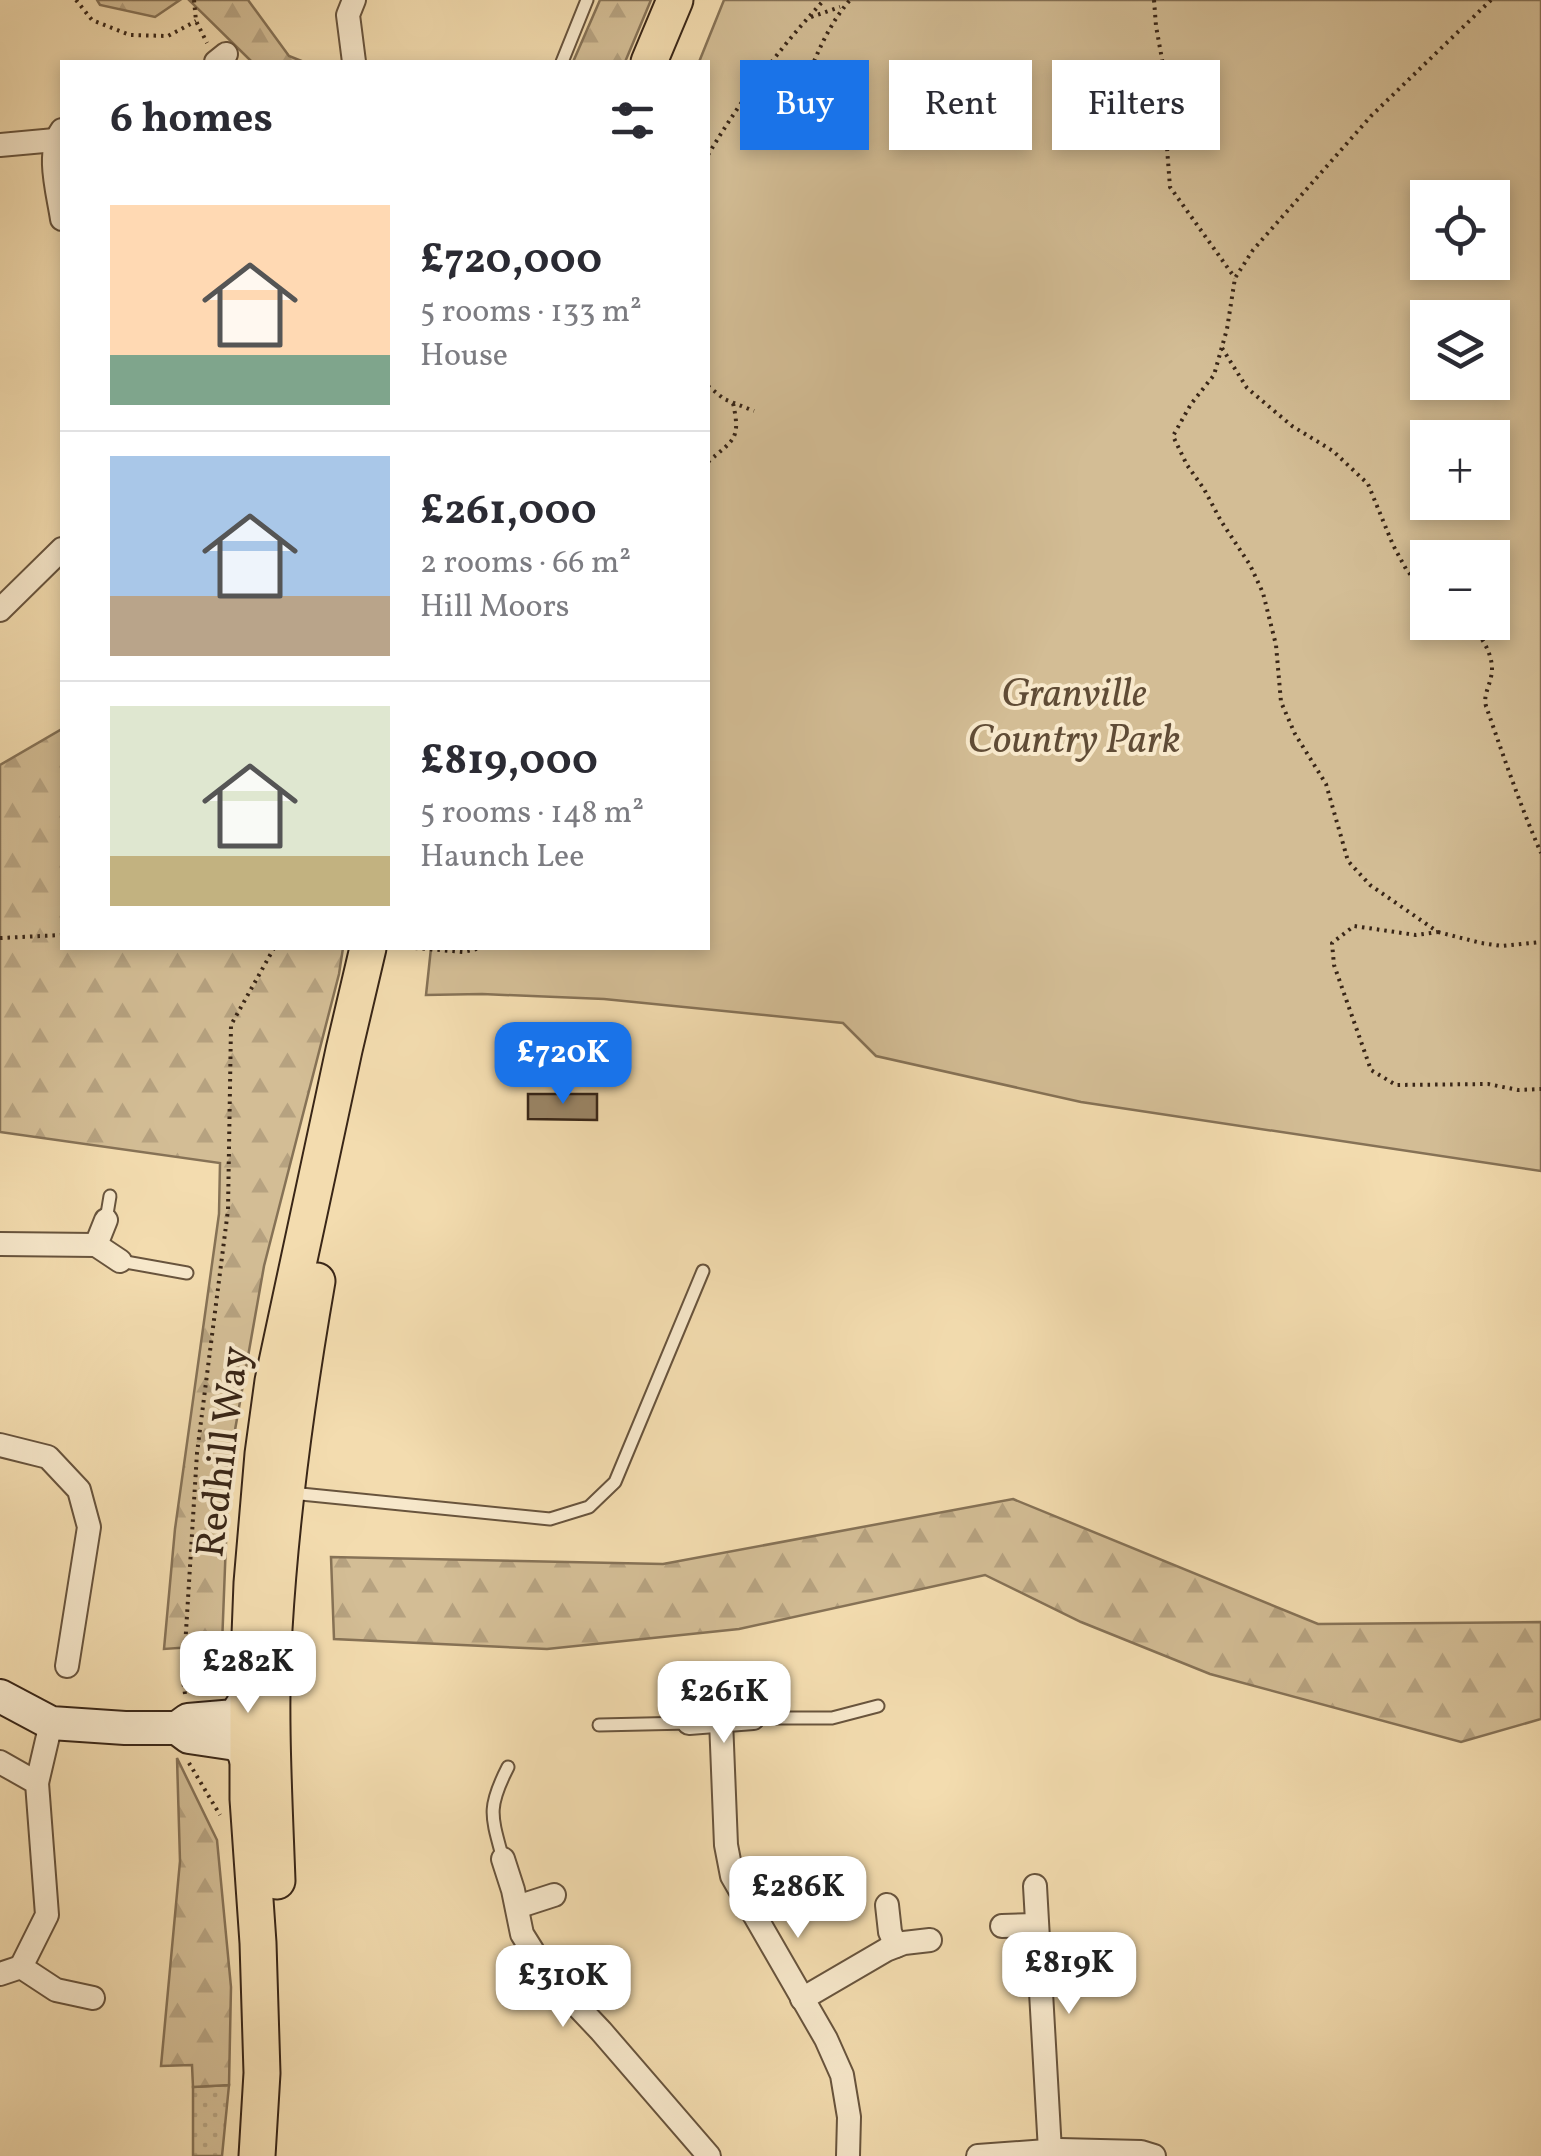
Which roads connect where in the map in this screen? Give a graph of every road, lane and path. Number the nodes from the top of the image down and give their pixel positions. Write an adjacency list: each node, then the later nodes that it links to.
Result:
1 (76, 0): 13 (path)
2 (194, 0): 13 (path)
3 (354, 0): 15 (street)
4 (586, 0): 16 (lane)
5 (675, 0): 17 (main road)
6 (697, 0): 18 (main road)
7 (824, 0): 12 (path)
8 (850, 0): 11 (path)
9 (1154, 0): 24 (path)
10 (1491, 0): 24 (path)
11 (845, 6): 12 (path); 19 (path)
12 (807, 19): 22 (path)
13 (196, 21): 14 (path)
14 (204, 38)
15 (354, 60)
16 (563, 60)
17 (649, 60)
18 (672, 60)
19 (814, 60)
20 (59, 135): 21 (street); 23 (street)
21 (0, 145)
22 (710, 152)
23 (60, 205)
24 (1235, 278): 25 (path)
25 (1222, 348): 31 (path); 35 (path)
26 (710, 388): 27 (path)
27 (733, 403): 28 (path); 29 (path)
28 (754, 411)
29 (710, 460)
30 (60, 554): 32 (street)
31 (1410, 574)
32 (0, 610)
33 (1483, 640): 34 (path)
34 (1541, 853)
35 (1438, 932): 38 (path); 42 (path)
36 (60, 936): 37 (path)
37 (0, 938)
38 (1541, 942)
39 (273, 950): 56 (path)
40 (368, 950): 53 (main road, Redhill Way)
41 (387, 950): 51 (main road, Redhill Way)
42 (1541, 1089)
43 (110, 1196): 44 (lane)
44 (106, 1220): 46 (street)
45 (0, 1244): 46 (street)
46 (96, 1245): 47 (street)
47 (120, 1261): 49 (lane)
48 (703, 1271): 51 (lane)
49 (187, 1273)
50 (0, 1445): 52 (street)
51 (286, 1493): 82 (main road, Redhill Way)
52 (67, 1666)
53 (248, 1688): 56 (street); 64 (main road, Redhill Way)
54 (0, 1696): 59 (street)
55 (878, 1706): 57 (lane)
56 (181, 1716): 59 (street); 64 (street)
57 (754, 1718): 58 (street)
58 (721, 1720): 60 (street); 79 (street)
59 (51, 1723): 66 (street)
60 (689, 1723): 61 (lane)
61 (598, 1724)
62 (0, 1762): 66 (street)
63 (188, 1762): 67 (path)
64 (248, 1767): 81 (main road, Redhill Way)
65 (508, 1767): 68 (lane)
66 (37, 1784): 77 (street)
67 (222, 1830)
68 (503, 1858): 72 (street)
69 (1035, 1886): 73 (street)
70 (554, 1895): 72 (street)
71 (887, 1905): 76 (street)
72 (517, 1907): 83 (street)
73 (1037, 1925): 74 (street); 80 (street)
74 (1002, 1926)
75 (930, 1940): 76 (street)
76 (896, 1946): 79 (street)
77 (10, 1971): 78 (street)
78 (93, 1998)
79 (802, 2000): 84 (street)
80 (1050, 2151): 85 (street); 86 (street)
81 (257, 2156)
82 (276, 2156)
83 (709, 2156)
84 (848, 2156)
85 (978, 2156)
86 (1154, 2156)

